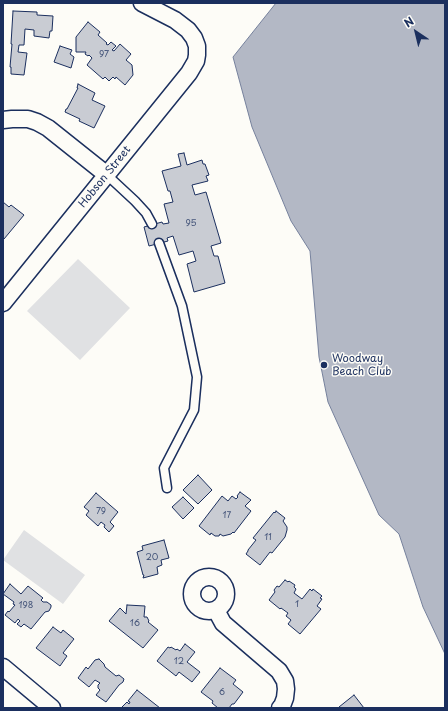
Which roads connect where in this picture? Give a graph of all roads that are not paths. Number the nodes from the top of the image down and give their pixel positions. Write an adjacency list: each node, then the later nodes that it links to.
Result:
1 (142, 3): 3 (street, Hobson Street)
2 (3, 120): 3 (street)
3 (107, 175): 4 (lane); 6 (street, Hobson Street)
4 (152, 224)
5 (159, 243): 7 (lane)
6 (3, 304)
7 (167, 488)
8 (216, 610): 10 (street)
9 (3, 667): 11 (street)
10 (281, 707)
11 (52, 708)

